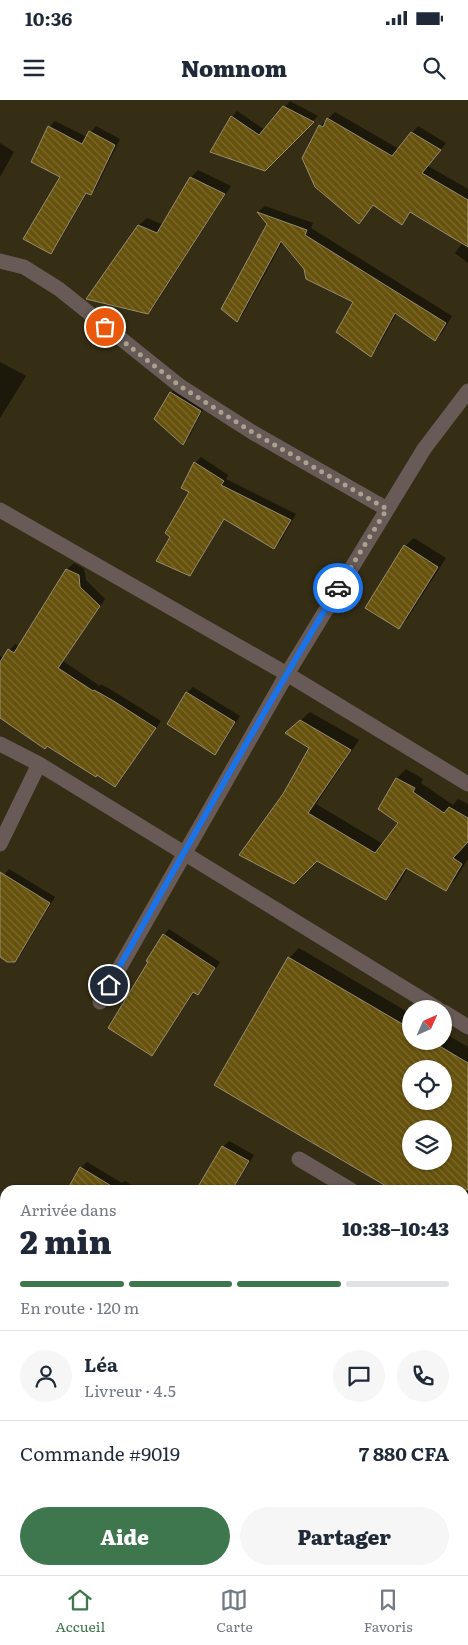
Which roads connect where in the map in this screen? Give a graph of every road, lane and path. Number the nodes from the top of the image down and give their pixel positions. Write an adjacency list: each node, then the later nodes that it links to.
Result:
1 (0, 261): 3 (street)
2 (468, 391): 3 (street)
3 (387, 509): 5 (street)
4 (0, 510): 5 (street)
5 (286, 674): 8 (street); 10 (street)
6 (0, 744): 7 (street)
7 (39, 764): 9 (street); 10 (street)
8 (468, 784)
9 (0, 844)
10 (184, 853): 11 (street); 12 (street)
11 (423, 1000)
12 (100, 1002)
13 (452, 1017): 14 (street)
14 (468, 1027)
15 (299, 1160): 16 (street)
16 (342, 1185)

